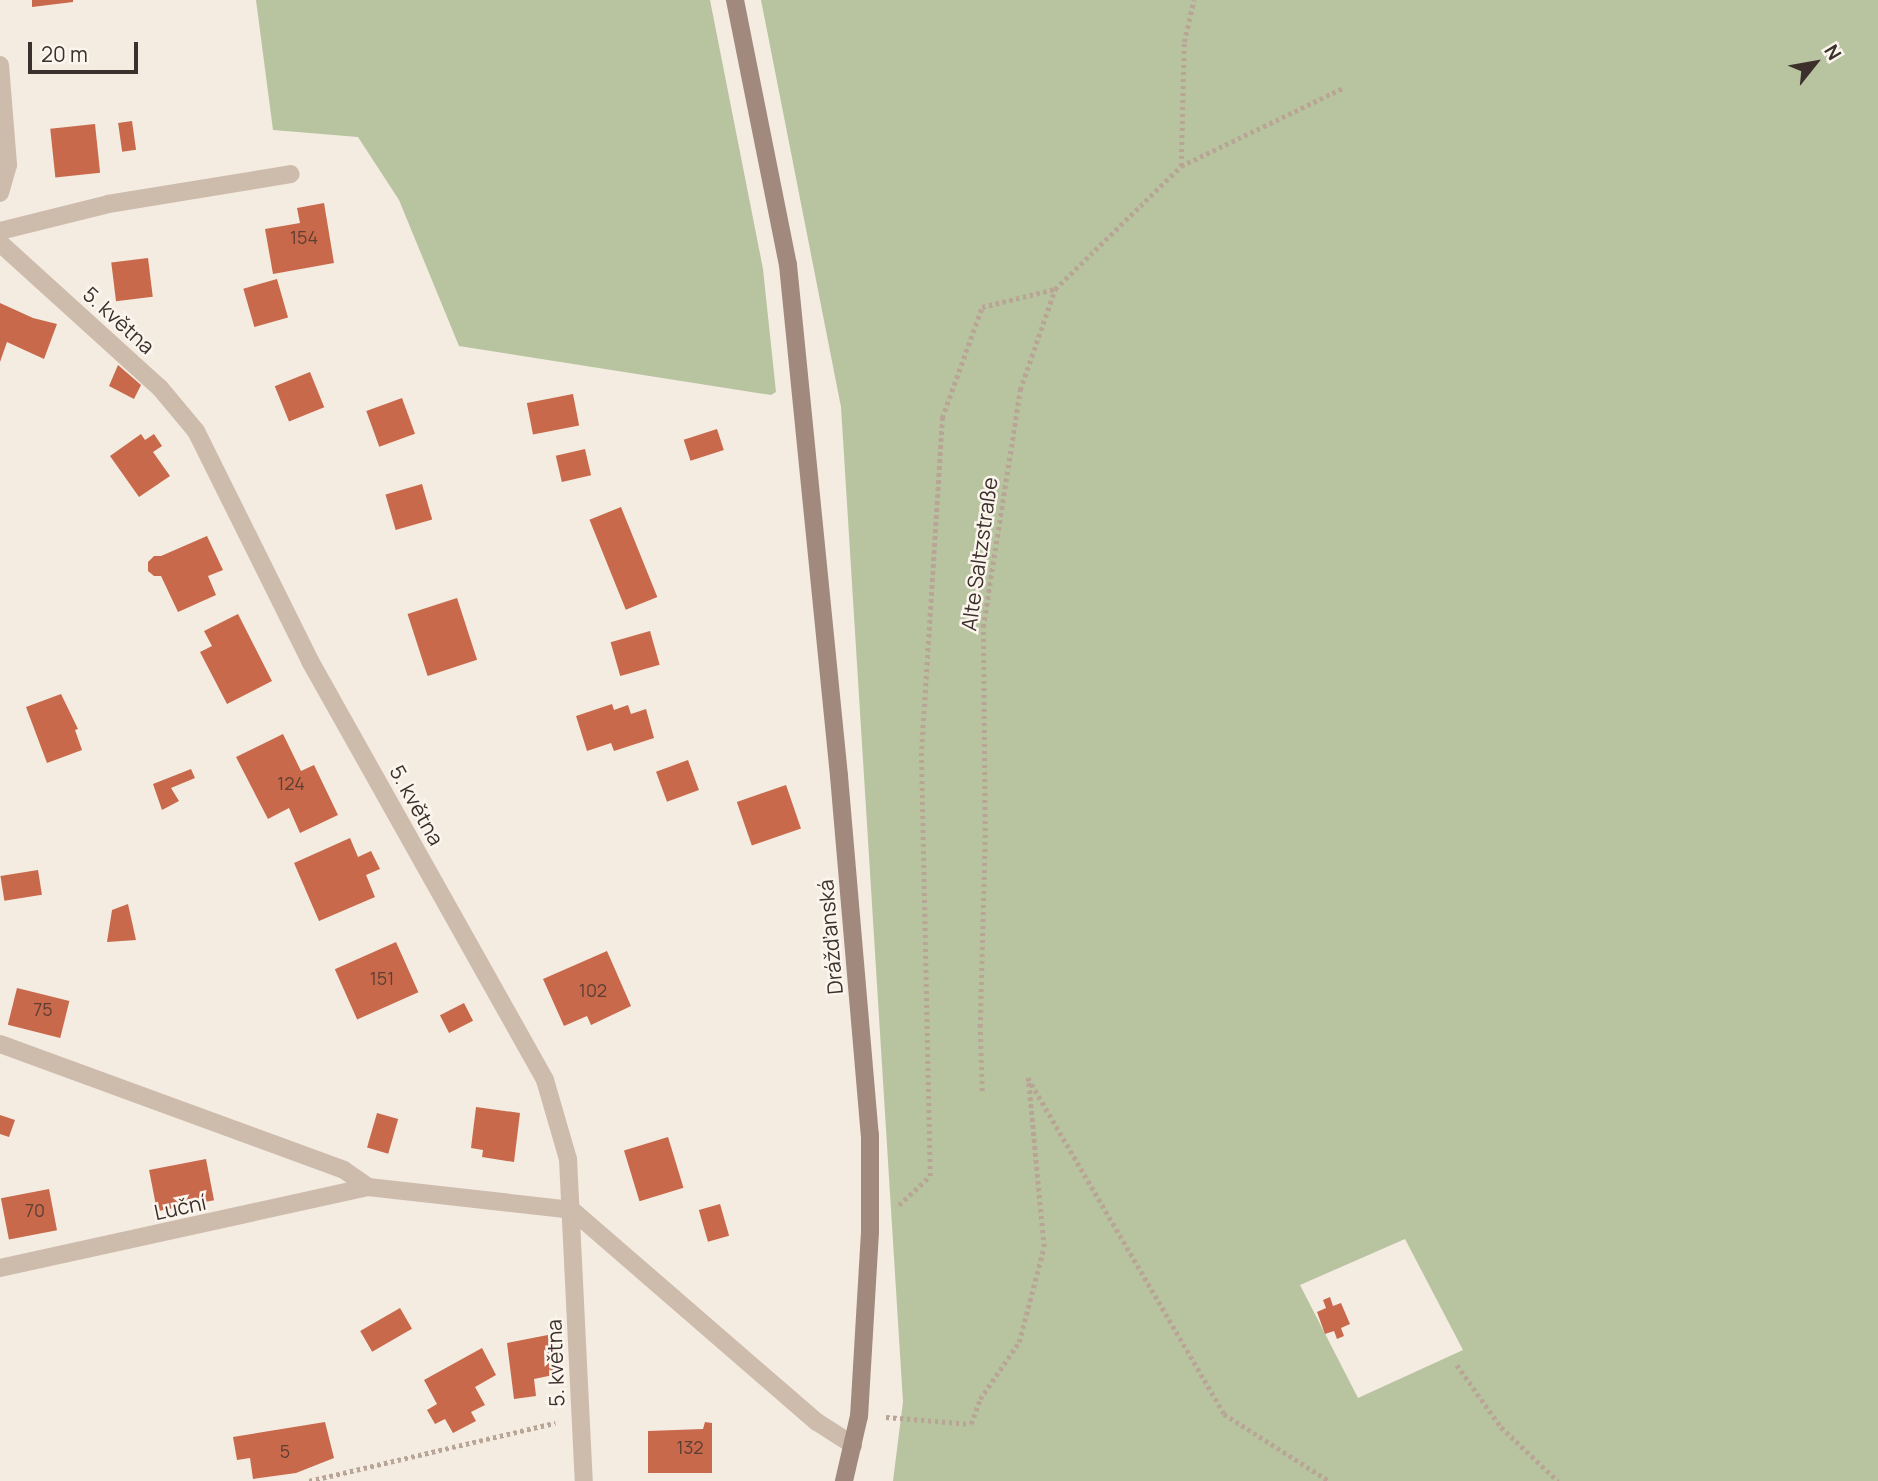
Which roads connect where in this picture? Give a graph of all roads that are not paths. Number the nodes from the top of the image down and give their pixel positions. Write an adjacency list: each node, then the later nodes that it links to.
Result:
1 (735, 0): 11 (street, Drážďanská)
2 (0, 65): 4 (street)
3 (290, 174): 5 (street)
4 (0, 194)
5 (0, 231)
6 (0, 243): 9 (street, 5. května)
7 (0, 1044): 8 (street)
8 (368, 1187): 9 (street); 10 (street, Luční)
9 (572, 1210): 11 (street); 12 (street, 5. května)
10 (0, 1268)
11 (853, 1445): 13 (street, Drážďanská)
12 (583, 1481)
13 (844, 1481)

